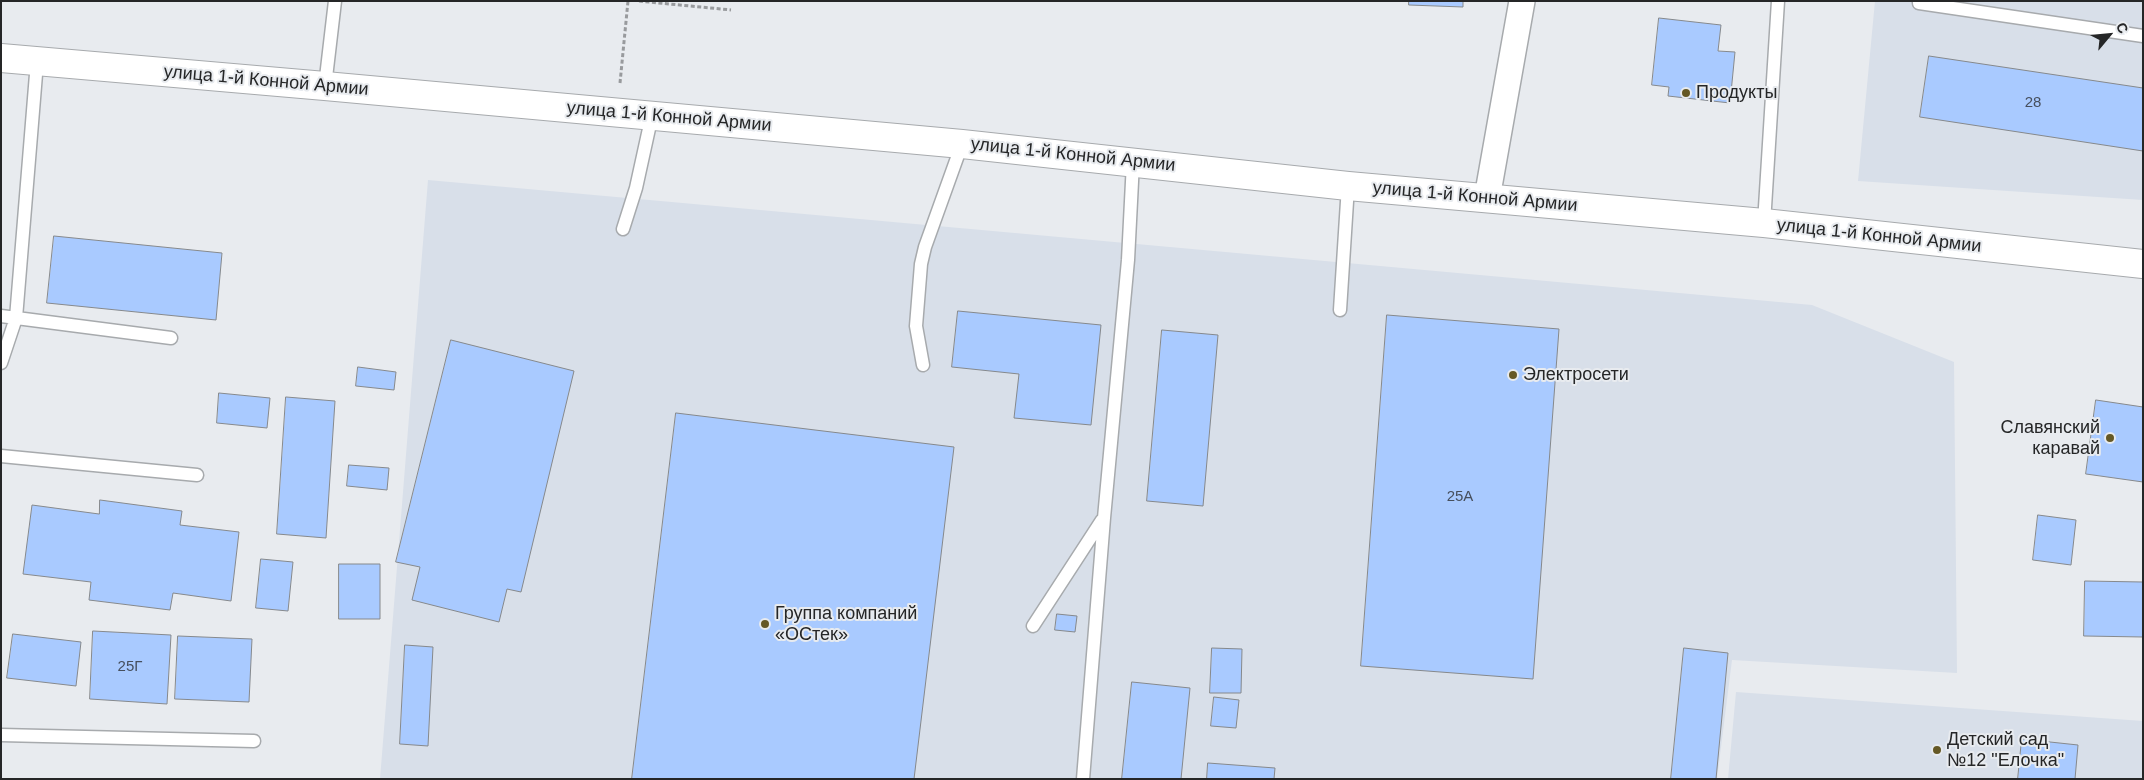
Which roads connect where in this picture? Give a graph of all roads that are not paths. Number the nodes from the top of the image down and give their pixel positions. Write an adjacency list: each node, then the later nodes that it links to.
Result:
1 (335, 1): 8 (lane)
2 (1522, 1): 13 (street)
3 (1778, 1): 14 (lane)
4 (1919, 1): 5 (lane)
5 (2143, 36)
6 (1, 58): 7 (main road, улица 1-й Конной Армии)
7 (36, 62): 8 (main road, улица 1-й Конной Армии); 19 (lane)
8 (325, 86): 9 (main road, улица 1-й Конной Армии)
9 (652, 115): 10 (main road, улица 1-й Конной Армии); 15 (lane)
10 (962, 144): 11 (main road, улица 1-й Конной Армии); 22 (lane)
11 (1133, 162): 12 (main road, улица 1-й Конной Армии); 25 (lane)
12 (1348, 186): 13 (main road, улица 1-й Конной Армии); 17 (lane)
13 (1487, 198): 14 (main road, улица 1-й Конной Армии)
14 (1764, 224): 16 (main road, улица 1-й Конной Армии)
15 (623, 230)
16 (2143, 264)
17 (1340, 310)
18 (1, 316): 19 (lane)
19 (16, 318): 20 (lane); 21 (lane)
20 (171, 338)
21 (1, 363)
22 (922, 365)
23 (1, 456): 24 (lane)
24 (197, 475)
25 (1104, 518): 26 (lane); 29 (lane)
26 (1033, 626)
27 (1, 734): 28 (lane)
28 (254, 741)
29 (1083, 779)

